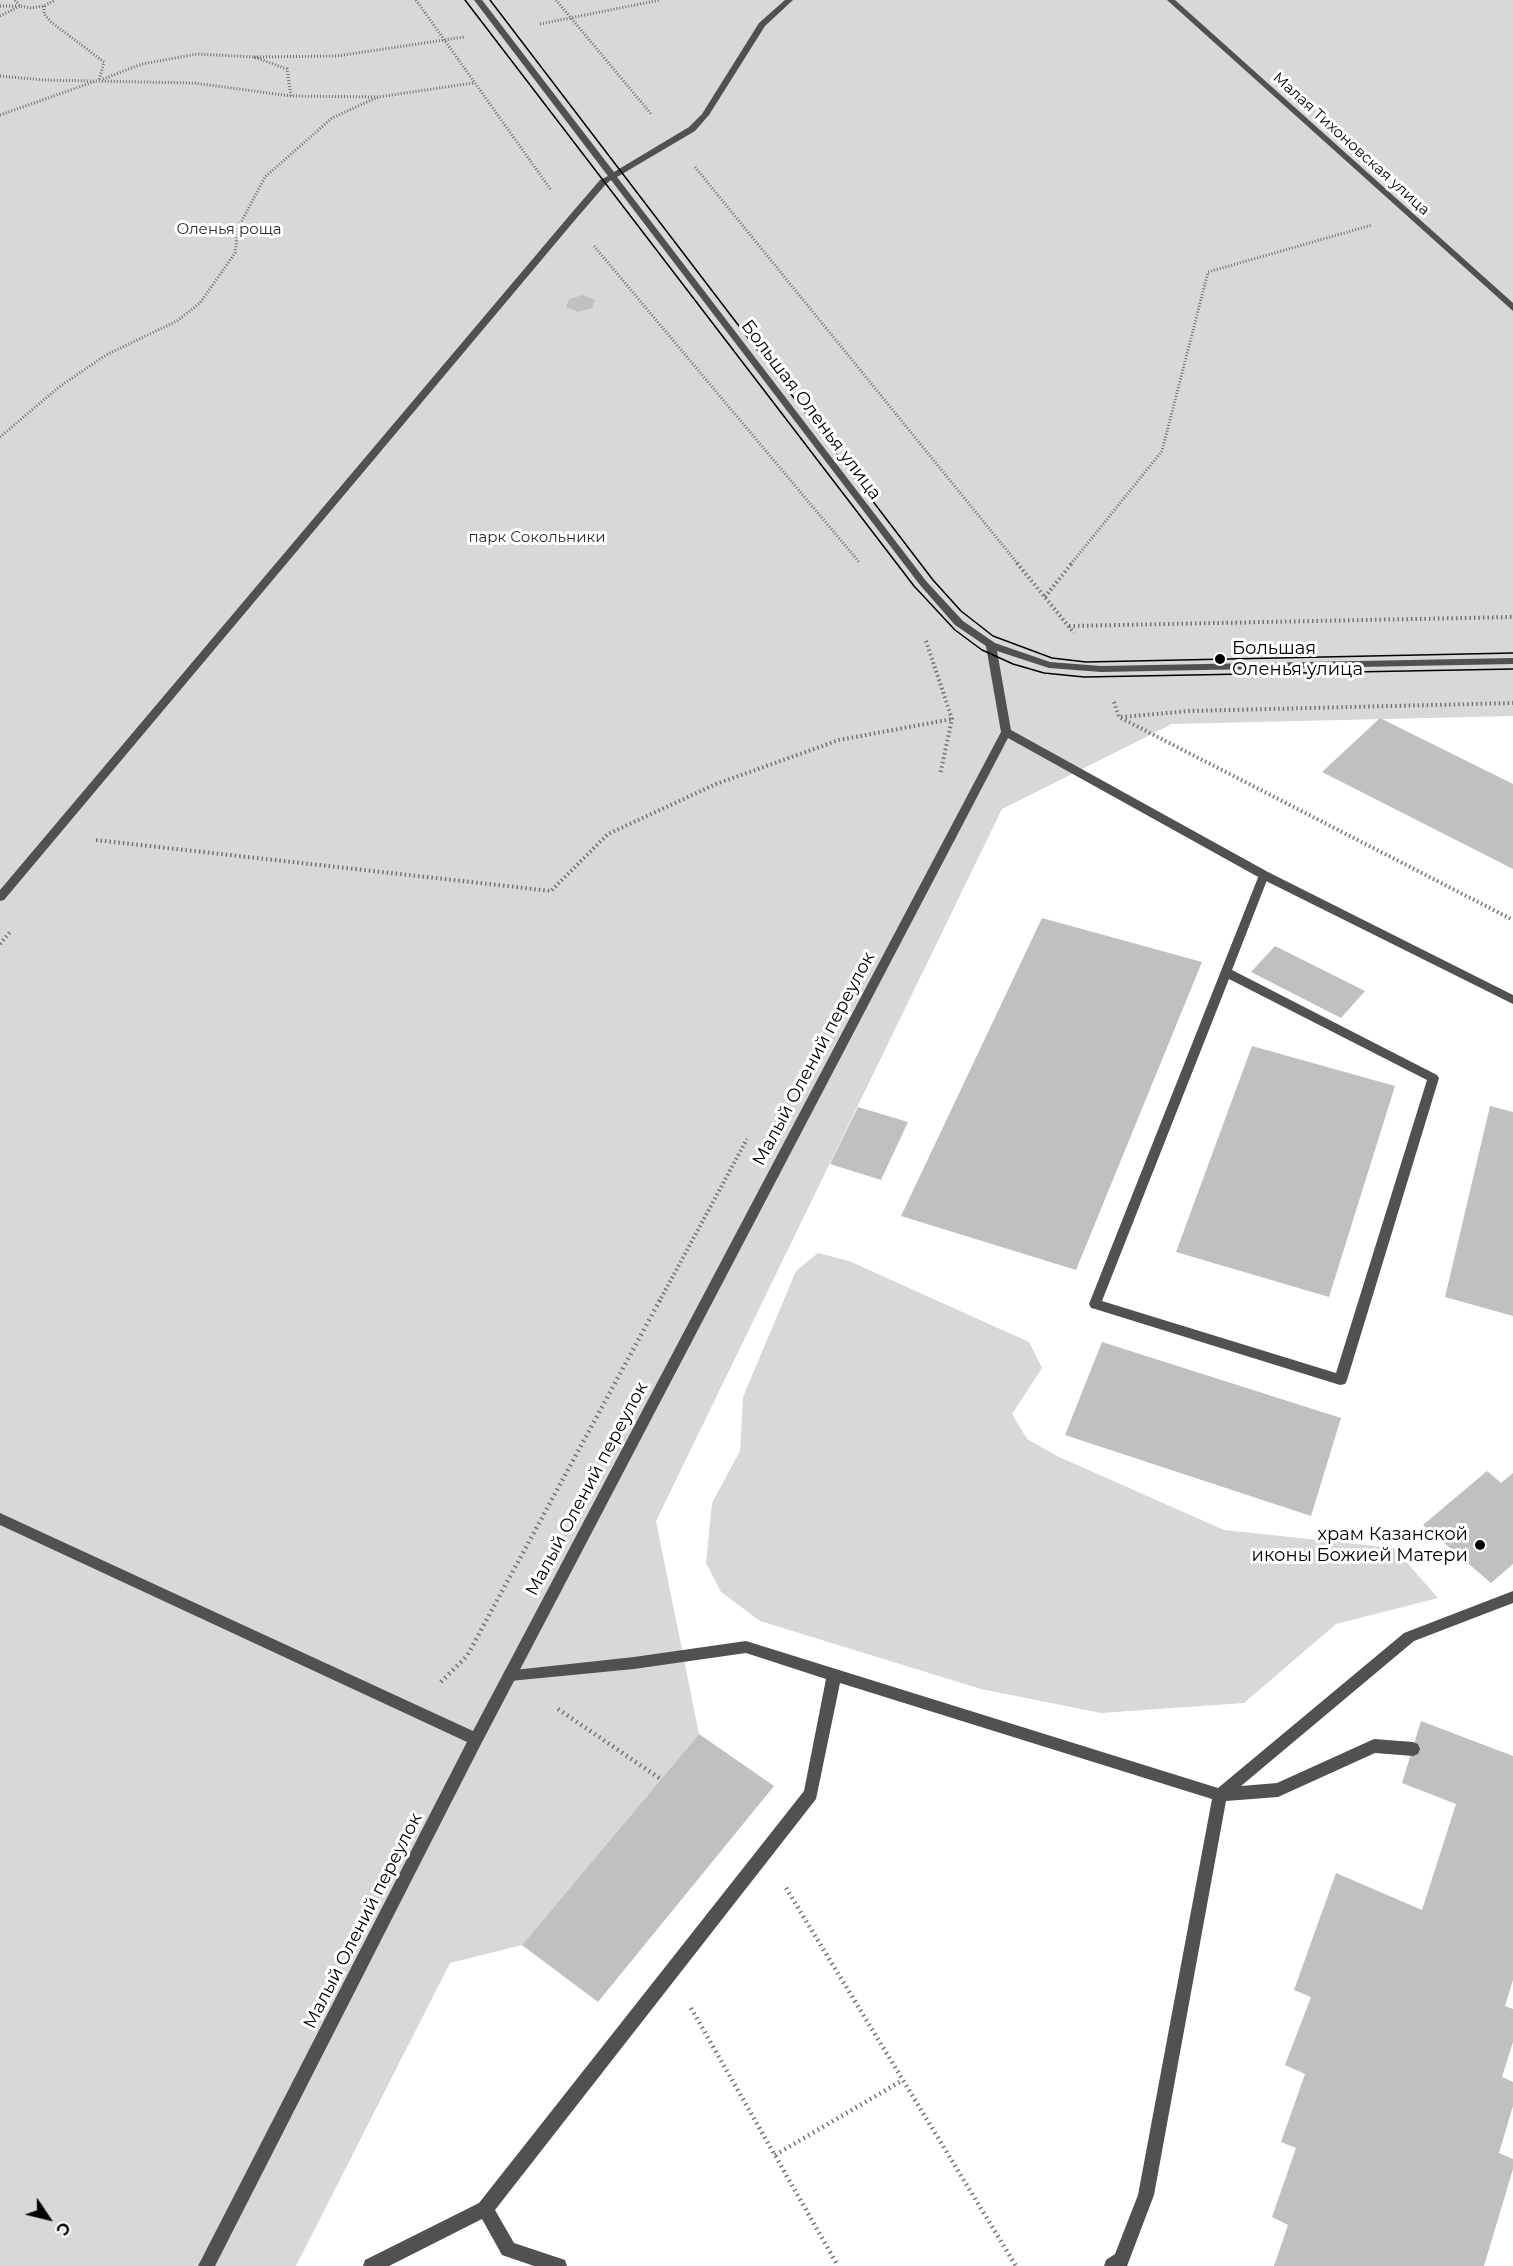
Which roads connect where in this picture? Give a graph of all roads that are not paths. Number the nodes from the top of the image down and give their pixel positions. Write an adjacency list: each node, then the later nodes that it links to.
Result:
1 (478, 0): 4 (street, Большая Оленья улица)
2 (789, 0): 4 (street)
3 (1171, 0): 5 (street, Малая Тихоновская улица)
4 (612, 177): 6 (street, Большая Оленья улица); 10 (street)
5 (1513, 308)
6 (991, 645): 7 (street, Большая Оленья улица); 8 (street)
7 (1513, 661)
8 (1006, 732): 9 (street); 16 (street, Малый Олений переулок)
9 (1264, 875): 11 (street); 12 (street)
10 (0, 897)
11 (1226, 972): 11 (street)
12 (1513, 1000)
13 (0, 1519): 17 (street)
14 (1513, 1597): 19 (street)
15 (834, 1675): 16 (street); 19 (street); 20 (street)
16 (510, 1676): 17 (street, Малый Олений переулок)
17 (476, 1739): 21 (street, Малый Олений переулок)
18 (1413, 1749): 19 (street)
19 (1220, 1795): 24 (street)
20 (485, 2209): 22 (street); 23 (street)
21 (206, 2266)
22 (371, 2266)
23 (560, 2266)
24 (1113, 2266)

